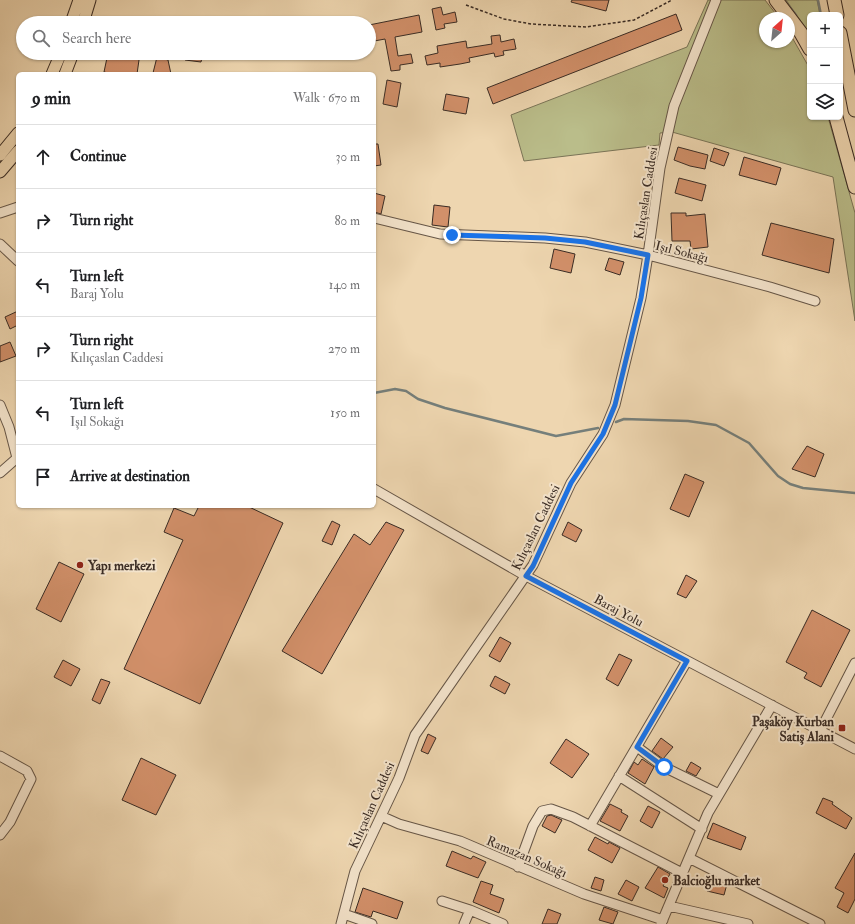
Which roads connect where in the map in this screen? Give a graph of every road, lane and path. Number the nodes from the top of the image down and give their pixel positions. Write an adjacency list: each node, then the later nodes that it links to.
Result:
1 (79, 0): 9 (main road)
2 (90, 0): 10 (main road)
3 (670, 0): 7 (path)
4 (716, 0): 28 (street, Kılıçaslan Caddesi)
5 (776, 0): 11 (highway)
6 (834, 0): 8 (highway)
7 (466, 5)
8 (836, 12)
9 (73, 16)
10 (85, 16)
11 (807, 43)
12 (843, 48): 17 (highway)
13 (58, 60): 15 (main road)
14 (70, 60): 16 (main road)
15 (53, 72)
16 (66, 72)
17 (855, 110)
18 (837, 120): 23 (highway)
19 (16, 135): 21 (main road)
20 (16, 153): 22 (main road)
21 (0, 155)
22 (0, 172)
23 (855, 187)
24 (16, 208): 25 (street)
25 (0, 213)
26 (376, 218): 28 (street, Işıl Sokağı)
27 (0, 244): 29 (street)
28 (648, 255): 30 (street, Işıl Sokağı); 36 (street, Kılıçaslan Caddesi)
29 (16, 259)
30 (815, 301)
31 (0, 405): 32 (street)
32 (16, 454)
33 (16, 459): 34 (street)
34 (0, 473)
35 (376, 490): 36 (street, Baraj Yolu)
36 (526, 576): 37 (street, Baraj Yolu); 46 (street, Kılıçaslan Caddesi)
37 (687, 661): 39 (street, Baraj Yolu); 41 (street)
38 (855, 663): 40 (street)
39 (772, 705): 40 (street, Baraj Yolu); 45 (street)
40 (820, 731): 42 (street, Baraj Yolu)
41 (637, 747): 44 (street); 45 (street)
42 (855, 749)
43 (0, 756): 49 (street)
44 (619, 776): 47 (street); 48 (street)
45 (719, 794): 48 (street)
46 (381, 816): 51 (street, Ramazan Sokağı); 56 (street, Kılıçaslan Caddesi)
47 (590, 826): 51 (street); 52 (street)
48 (702, 829): 50 (street)
49 (0, 835)
50 (689, 858): 52 (street); 63 (street)
51 (518, 867): 57 (street, Ramazan Sokağı)
52 (682, 873): 54 (street)
53 (442, 902): 55 (street)
54 (669, 906): 57 (street); 62 (street)
55 (470, 910): 60 (street); 61 (street)
56 (344, 914): 58 (street, Kılıçaslan Caddesi); 59 (street)
57 (662, 922)
58 (341, 924)
59 (372, 924)
60 (464, 924)
61 (503, 924)
62 (748, 924)
63 (820, 924)

